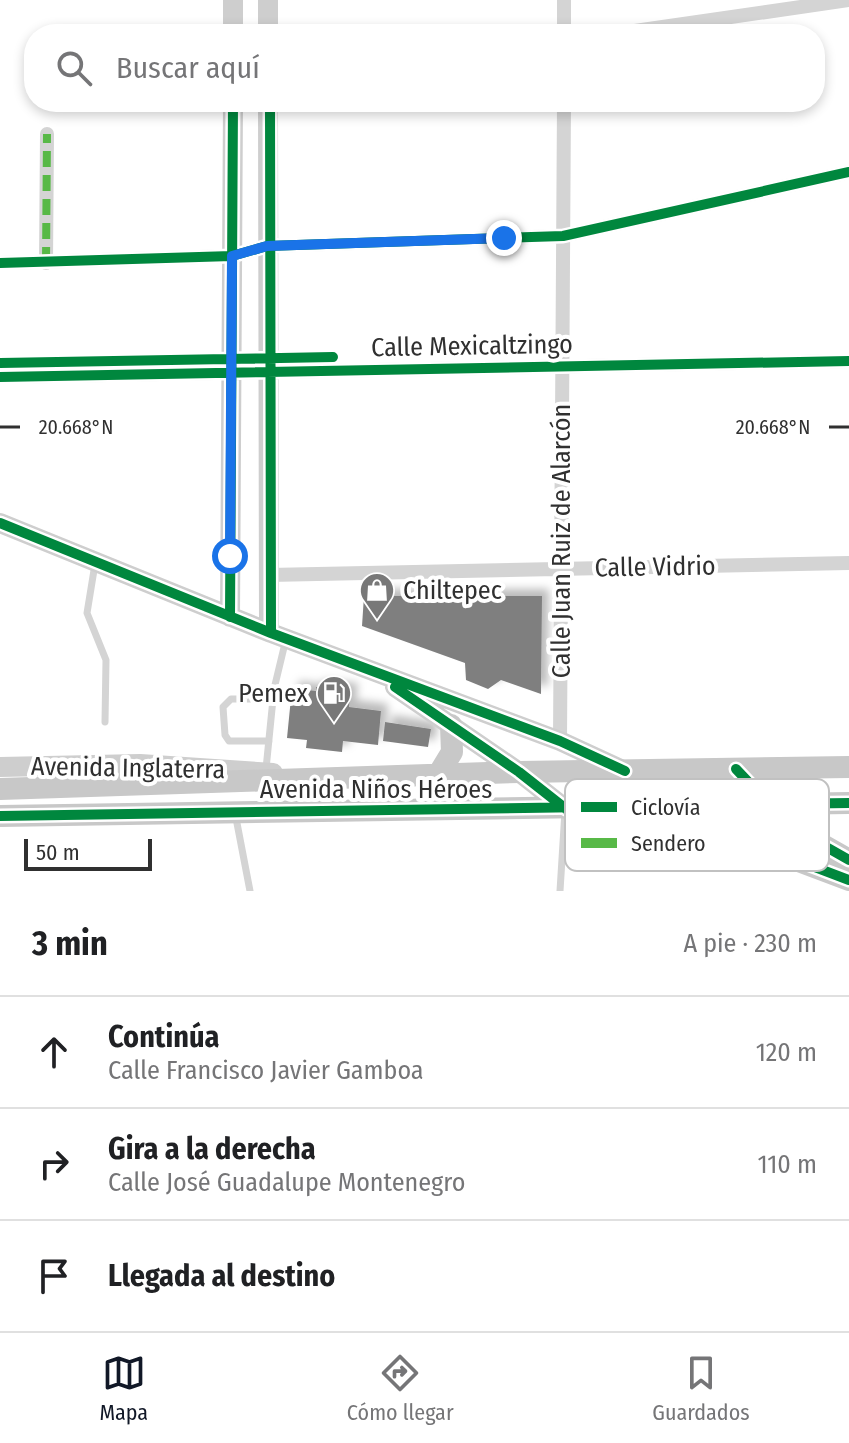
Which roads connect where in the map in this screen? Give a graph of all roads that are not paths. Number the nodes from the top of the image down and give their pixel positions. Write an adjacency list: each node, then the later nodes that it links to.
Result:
1 (233, 0): 5 (street)
2 (268, 0): 6 (street)
3 (564, 0): 7 (street)
4 (849, 0): 8 (street)
5 (233, 24)
6 (268, 24)
7 (564, 24)
8 (683, 24)
9 (233, 112): 16 (street)
10 (268, 112): 15 (street)
11 (564, 112): 14 (street, Calle Juan Ruiz de Alarcón)
12 (47, 134): 18 (street)
13 (849, 172): 14 (street)
14 (563, 236): 15 (street); 20 (street, Calle Juan Ruiz de Alarcón)
15 (267, 246): 16 (street); 21 (street)
16 (232, 256): 18 (street); 22 (street)
17 (0, 263): 18 (street)
18 (46, 263)
19 (849, 361): 20 (street, Calle Mexicaltzingo)
20 (562, 367): 21 (street, Calle Mexicaltzingo); 27 (street, Calle Juan Ruiz de Alarcón)
21 (271, 372): 22 (street, Calle Mexicaltzingo); 28 (street)
22 (231, 373): 23 (street, Calle Mexicaltzingo); 29 (street)
23 (0, 377)
24 (0, 523): 25 (street)
25 (95, 562): 29 (street); 33 (lane)
26 (849, 563): 27 (street, Calle Vidrio)
27 (561, 569): 28 (street, Calle Vidrio); 36 (street, Calle Juan Ruiz de Alarcón)
28 (269, 575): 30 (street)
29 (230, 617): 30 (street)
30 (278, 636): 31 (street); 32 (lane)
31 (375, 673): 34 (street); 36 (street)
32 (273, 699): 35 (lane); 35 (lane)
33 (105, 722)
34 (451, 725): 41 (street); 43 (main road)
35 (269, 741): 42 (lane)
36 (560, 741): 40 (street)
37 (0, 767): 42 (street, Avenida Inglaterra)
38 (849, 767): 39 (main road, Avenida Niños Héroes)
39 (736, 769): 40 (main road, Avenida Niños Héroes); 44 (main road)
40 (625, 771): 41 (main road, Avenida Niños Héroes)
41 (519, 772): 43 (main road, Avenida Niños Héroes); 48 (street)
42 (266, 775): 43 (main road, Avenida Niños Héroes); 45 (main road, Avenida Niños Héroes)
43 (438, 775)
44 (745, 779)
45 (0, 789)
46 (829, 803): 47 (main road, Avenida Niños Héroes)
47 (849, 803)
48 (565, 808)
49 (565, 809): 50 (main road, Avenida Niños Héroes)
50 (234, 812): 51 (main road, Avenida Niños Héroes); 57 (lane)
51 (0, 816)
52 (565, 823): 58 (lane)
53 (829, 850): 54 (main road)
54 (849, 860)
55 (825, 871): 56 (main road)
56 (849, 880)
57 (250, 891)
58 (560, 891)

